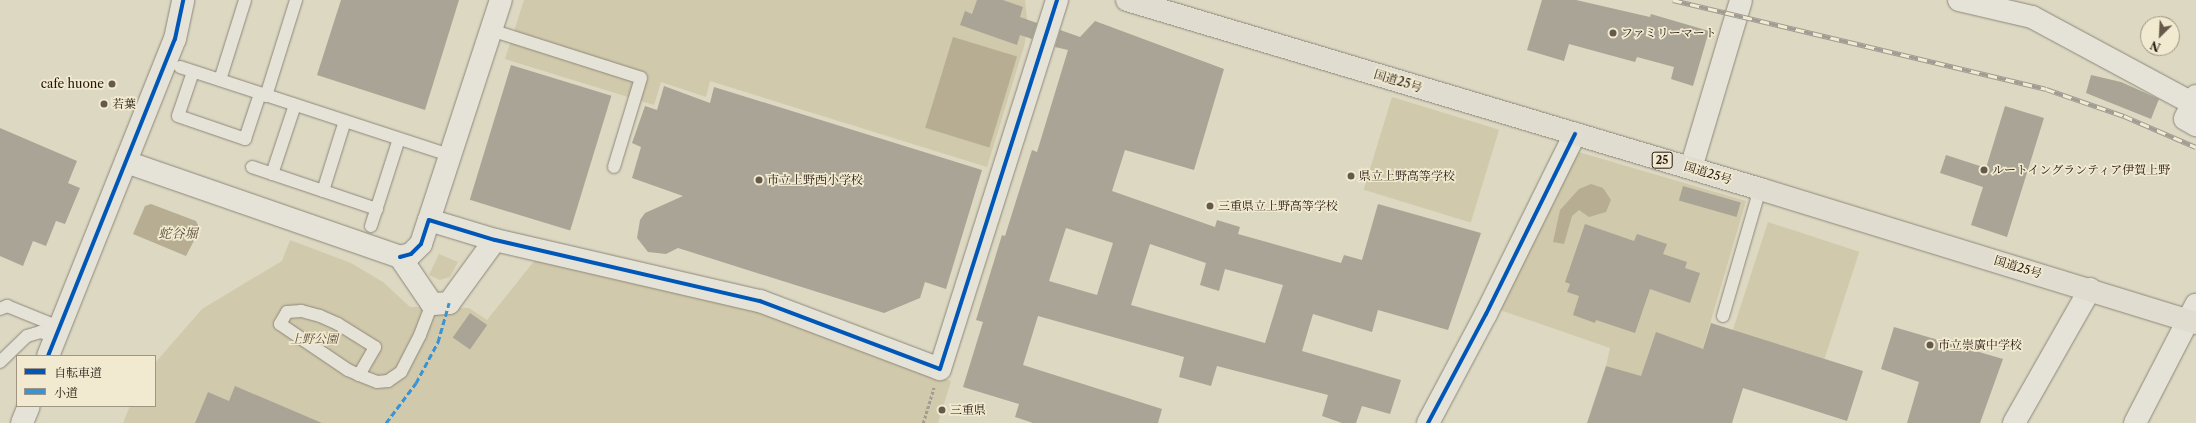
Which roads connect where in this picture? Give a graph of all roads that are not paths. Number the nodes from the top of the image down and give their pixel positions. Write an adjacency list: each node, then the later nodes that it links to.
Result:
1 (183, 0): 21 (street)
2 (245, 0): 12 (lane)
3 (296, 0): 13 (lane)
4 (501, 0): 9 (street)
5 (1057, 0): 31 (street)
6 (1127, 0): 18 (highway, 国道25号 / 25)
7 (1741, 0): 24 (street)
8 (1959, 0): 14 (street)
9 (491, 30): 20 (street); 23 (lane)
10 (180, 67): 11 (lane)
11 (193, 72): 12 (lane); 13 (lane)
12 (220, 80): 13 (lane)
13 (263, 95): 15 (lane)
14 (2194, 99): 17 (street)
15 (296, 105): 16 (lane); 25 (lane)
16 (344, 121): 19 (lane); 27 (lane)
17 (2196, 125)
18 (1575, 134): 24 (highway, 国道25号 / 25); 44 (street)
19 (399, 139): 20 (lane); 28 (lane)
20 (450, 155): 29 (street)
21 (126, 162): 32 (street); 38 (street)
22 (252, 167): 25 (lane)
23 (614, 167)
24 (1691, 168): 26 (highway, 国道25号 / 25)
25 (272, 174): 27 (lane)
26 (1760, 189): 33 (highway, 国道25号 / 25); 36 (lane)
27 (323, 191): 28 (lane)
28 (377, 208): 30 (lane)
29 (429, 220): 31 (street); 32 (street)
30 (371, 226)
31 (495, 240): 34 (street)
32 (400, 257): 34 (street)
33 (2090, 289): 37 (highway, 国道25号 / 25); 45 (street)
34 (432, 304): 41 (lane)
35 (0, 309): 38 (lane)
36 (1723, 316)
37 (2193, 316): 46 (street)
38 (57, 332): 39 (street); 40 (lane)
39 (48, 355)
40 (0, 362)
41 (359, 375): 41 (lane)
42 (29, 407): 43 (street)
43 (22, 423)
44 (1428, 423)
45 (2014, 423)
46 (2135, 423)

